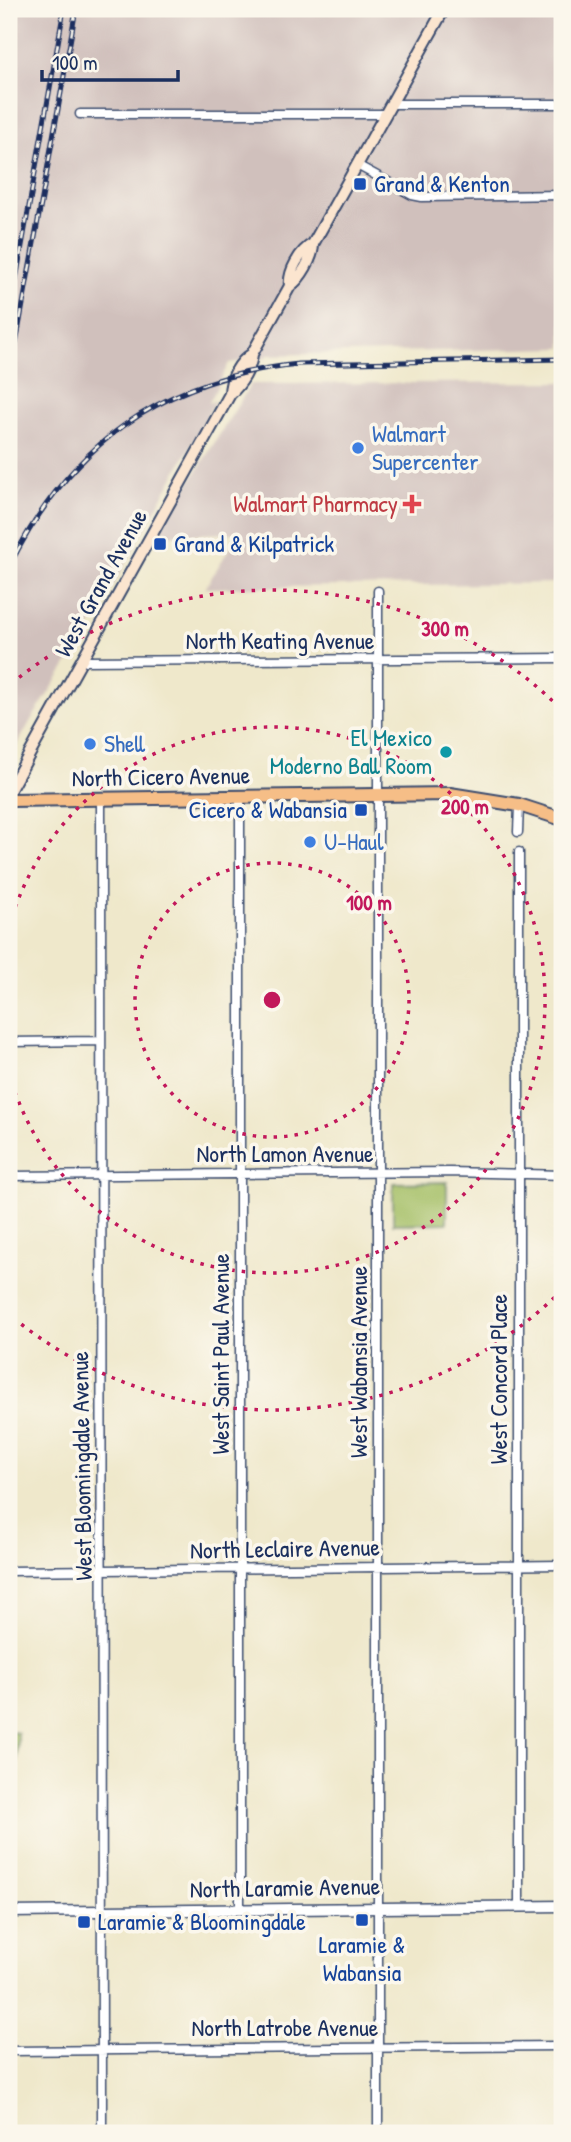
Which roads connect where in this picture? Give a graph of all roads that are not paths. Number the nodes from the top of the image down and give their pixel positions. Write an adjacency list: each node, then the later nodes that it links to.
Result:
1 (444, 9): 3 (main road, West Grand Avenue)
2 (562, 104): 3 (street)
3 (388, 109): 4 (street); 5 (main road, West Grand Avenue)
4 (80, 114)
5 (357, 165): 6 (street); 10 (main road, West Grand Avenue)
6 (562, 195)
7 (378, 591): 9 (street, West Wabansia Avenue)
8 (562, 659): 9 (street, North Keating Avenue)
9 (378, 660): 10 (street, North Keating Avenue); 12 (street, West Wabansia Avenue)
10 (82, 661): 11 (main road, West Grand Avenue)
11 (9, 791)
12 (378, 795): 13 (main road, North Cicero Avenue); 16 (main road, North Cicero Avenue); 22 (street, West Wabansia Avenue)
13 (240, 797): 14 (main road, North Cicero Avenue); 23 (street, West Saint Paul Avenue)
14 (101, 799): 15 (main road, North Cicero Avenue); 20 (street, West Bloomingdale Avenue)
15 (9, 800)
16 (519, 805): 17 (main road, North Cicero Avenue); 18 (street)
17 (562, 819)
18 (518, 832)
19 (519, 852): 26 (street, West Concord Place)
20 (101, 1041): 21 (street); 25 (street, West Bloomingdale Avenue)
21 (9, 1042)
22 (378, 1173): 23 (street, North Lamon Avenue); 26 (street, North Lamon Avenue); 30 (street, West Wabansia Avenue)
23 (240, 1174): 25 (street, North Lamon Avenue); 31 (street, West Saint Paul Avenue)
24 (9, 1175): 25 (street, North Lamon Avenue)
25 (102, 1175): 33 (street, West Bloomingdale Avenue)
26 (518, 1175): 27 (street, North Lamon Avenue); 28 (street, West Concord Place)
27 (562, 1175)
28 (518, 1565): 29 (street, North Leclaire Avenue); 30 (street, North Leclaire Avenue); 35 (street, West Concord Place)
29 (562, 1565)
30 (378, 1567): 31 (street, North Leclaire Avenue); 36 (street, West Wabansia Avenue)
31 (241, 1568): 33 (street, North Leclaire Avenue); 37 (street, West Saint Paul Avenue)
32 (9, 1570): 33 (street, North Leclaire Avenue)
33 (103, 1570): 38 (street, West Bloomingdale Avenue)
34 (562, 1906): 35 (street, North Laramie Avenue)
35 (519, 1907): 36 (street, North Laramie Avenue)
36 (378, 1908): 37 (street, North Laramie Avenue); 41 (street, West Wabansia Avenue)
37 (240, 1910): 38 (street, North Laramie Avenue)
38 (102, 1911): 39 (street, North Laramie Avenue); 42 (street, West Bloomingdale Avenue)
39 (9, 1912)
40 (562, 2046): 41 (street, North Latrobe Avenue)
41 (378, 2047): 42 (street, North Latrobe Avenue); 45 (street, West Wabansia Avenue)
42 (102, 2049): 43 (street, North Latrobe Avenue); 44 (street, West Bloomingdale Avenue)
43 (9, 2051)
44 (102, 2133)
45 (379, 2133)

